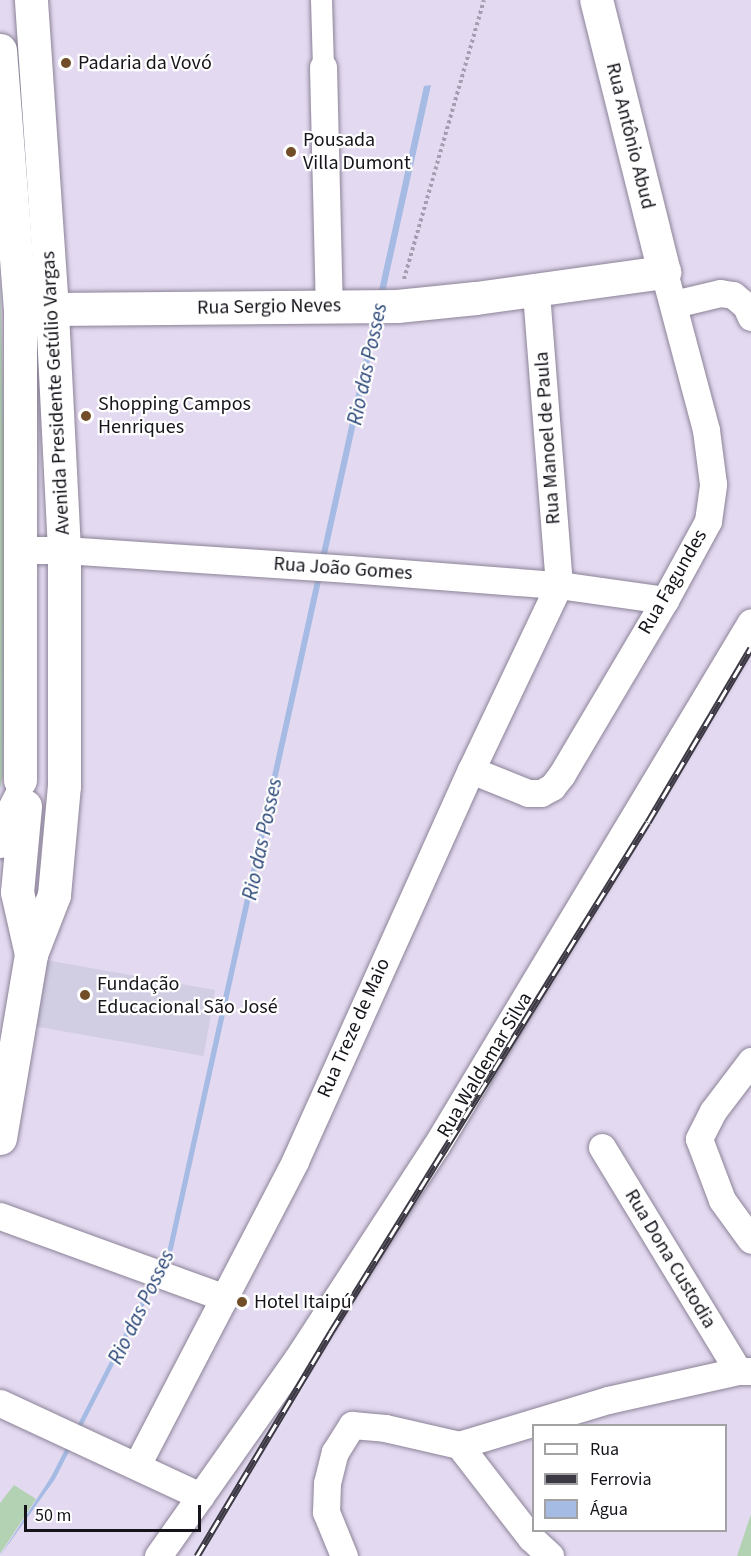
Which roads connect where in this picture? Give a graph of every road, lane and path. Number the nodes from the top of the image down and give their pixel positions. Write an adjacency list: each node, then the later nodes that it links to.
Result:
1 (31, 0): 13 (main road, Avenida Presidente Getúlio Vargas)
2 (321, 0): 6 (street)
3 (484, 0): 12 (path)
4 (596, 0): 8 (main road, Rua Antônio Abud)
5 (0, 50): 7 (main road, Avenida Presidente Getúlio Vargas)
6 (323, 67): 11 (street)
7 (10, 179): 13 (main road); 15 (main road, Avenida Presidente Getúlio Vargas)
8 (664, 272): 9 (main road, Rua Sergio Neves); 10 (street, Rua Fagundes)
9 (536, 290): 12 (main road, Rua Sergio Neves); 17 (street, Rua Manoel de Paula)
10 (674, 304): 14 (street); 18 (street, Rua Fagundes)
11 (329, 306): 12 (main road, Rua Sergio Neves); 13 (main road, Rua Sergio Neves)
12 (381, 306)
13 (52, 309): 16 (main road, Avenida Presidente Getúlio Vargas)
14 (751, 317)
15 (21, 550): 16 (street, Rua João Gomes); 22 (main road, Avenida Presidente Getúlio Vargas)
16 (64, 550): 17 (street, Rua João Gomes); 21 (main road, Avenida Presidente Getúlio Vargas)
17 (559, 585): 18 (street, Rua João Gomes); 20 (street, Rua Treze de Maio)
18 (665, 600): 20 (street, Rua Fagundes)
19 (751, 622): 35 (street, Rua Waldemar Silva)
20 (471, 770): 30 (street, Rua Treze de Maio)
21 (63, 793): 22 (main road); 24 (main road, Avenida Presidente Getúlio Vargas)
22 (21, 794): 23 (street); 24 (main road, Avenida Presidente Getúlio Vargas)
23 (0, 844)
24 (31, 954): 26 (main road, Avenida Presidente Getúlio Vargas)
25 (751, 1061): 29 (street)
26 (0, 1138)
27 (602, 1147): 31 (street, Rua Dona Custodia)
28 (0, 1216): 30 (street)
29 (751, 1240)
30 (225, 1298): 34 (street, Rua Treze de Maio)
31 (745, 1371): 33 (street)
32 (0, 1403): 34 (street)
33 (459, 1445): 37 (street); 38 (street)
34 (137, 1466): 35 (street)
35 (200, 1496): 36 (street, Rua Waldemar Silva)
36 (158, 1556)
37 (344, 1556)
38 (550, 1556)

